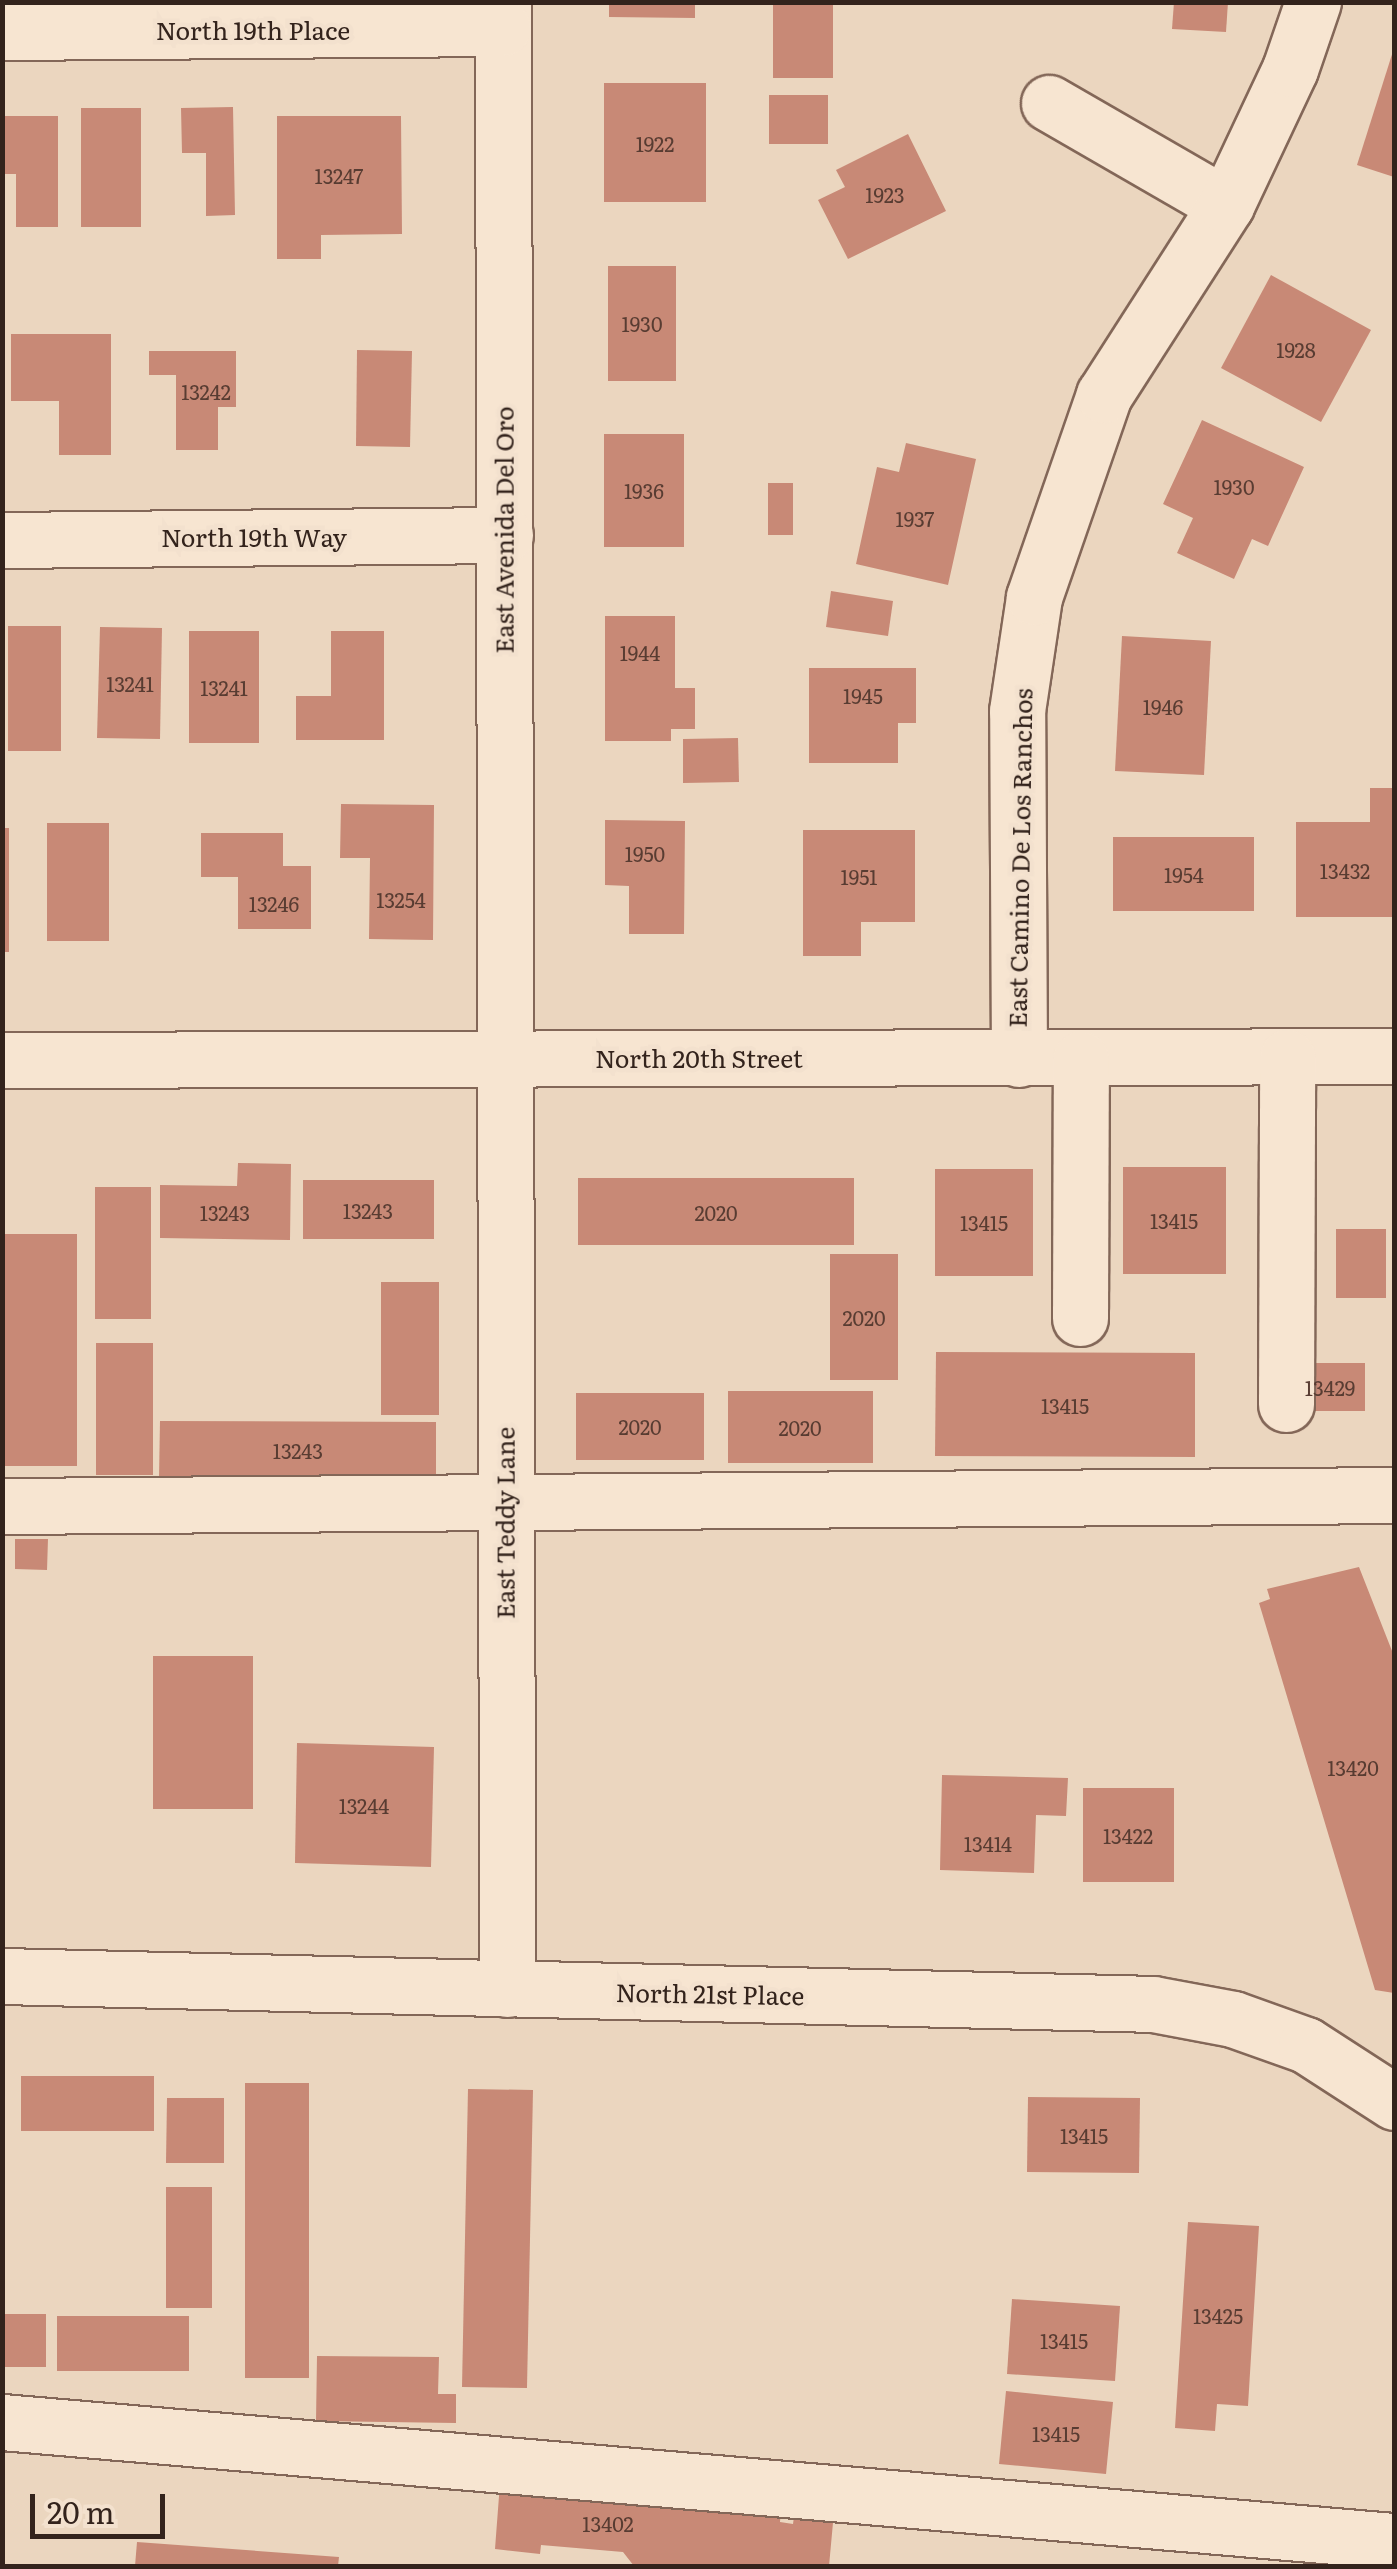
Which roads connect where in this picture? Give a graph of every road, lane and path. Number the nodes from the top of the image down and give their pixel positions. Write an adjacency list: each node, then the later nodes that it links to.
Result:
1 (1313, 2): 5 (street, East Camino De Los Ranchos)
2 (503, 15): 3 (street, North 19th Place); 6 (street, East Avenida Del Oro)
3 (2, 32)
4 (1049, 103): 5 (street)
5 (1226, 205): 11 (street, East Camino De Los Ranchos)
6 (505, 535): 7 (street, North 19th Way); 9 (street, East Avenida Del Oro)
7 (2, 540)
8 (1394, 1056): 10 (street, North 20th Street)
9 (503, 1057): 11 (street, North 20th Street); 13 (street, North 20th Street); 17 (street, East Teddy Lane)
10 (1287, 1057): 12 (street, North 20th Street); 15 (street)
11 (1019, 1059): 12 (street, North 20th Street)
12 (1081, 1059): 14 (street)
13 (2, 1060)
14 (1080, 1318)
15 (1286, 1404)
16 (1394, 1495): 17 (street)
17 (504, 1501): 18 (street); 20 (street, East Teddy Lane)
18 (2, 1506)
19 (2, 1976): 20 (street, North 21st Place)
20 (507, 1989): 21 (street, North 21st Place)
21 (1394, 2102)
22 (2, 2422): 23 (street)
23 (1394, 2541)

